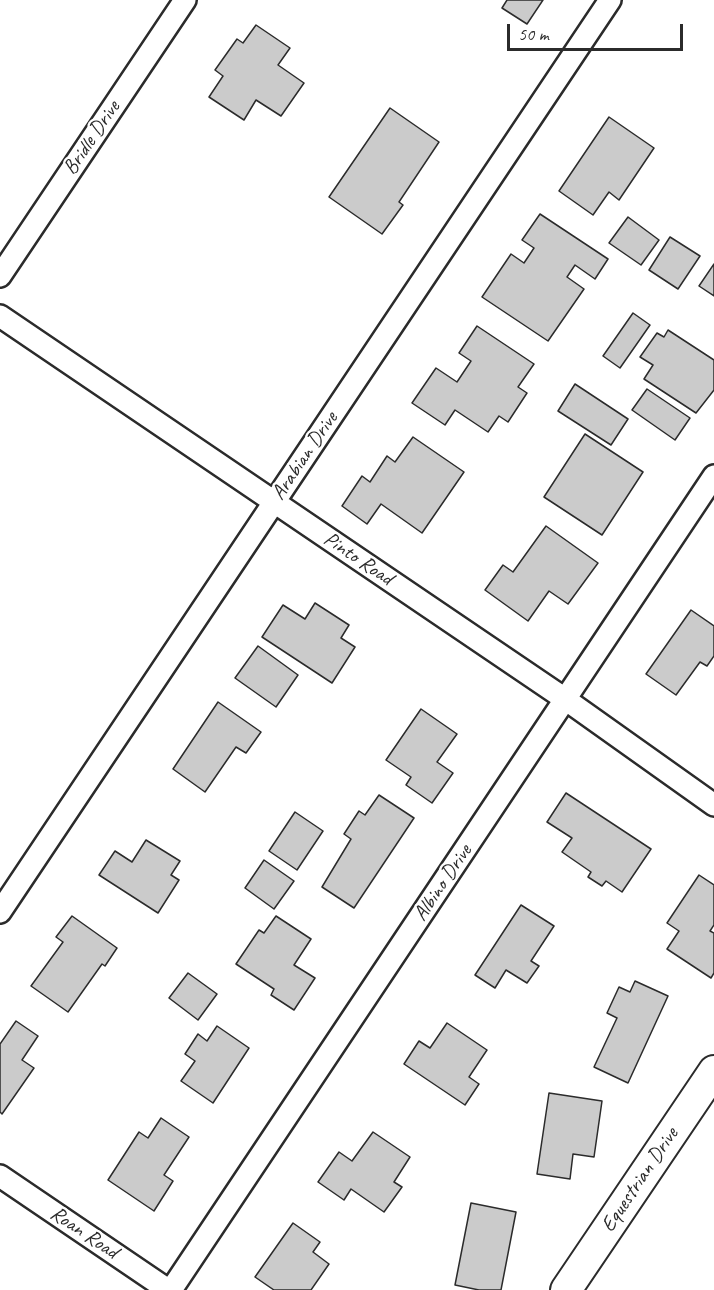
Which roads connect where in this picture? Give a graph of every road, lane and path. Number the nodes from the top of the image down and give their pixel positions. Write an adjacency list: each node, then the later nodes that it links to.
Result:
1 (185, 0): 3 (street, Bridle Drive)
2 (610, 0): 6 (street, Arabian Drive)
3 (0, 276)
4 (0, 316): 6 (street, Pinto Road)
5 (714, 476): 7 (street, Albino Drive)
6 (274, 502): 7 (street, Pinto Road); 9 (street, Arabian Drive)
7 (565, 699): 8 (street, Pinto Road); 12 (street, Albino Drive)
8 (714, 805)
9 (0, 912)
10 (714, 1071): 13 (street, Equestrian Drive)
11 (0, 1176): 12 (street, Roan Road)
12 (170, 1290)
13 (566, 1290)

